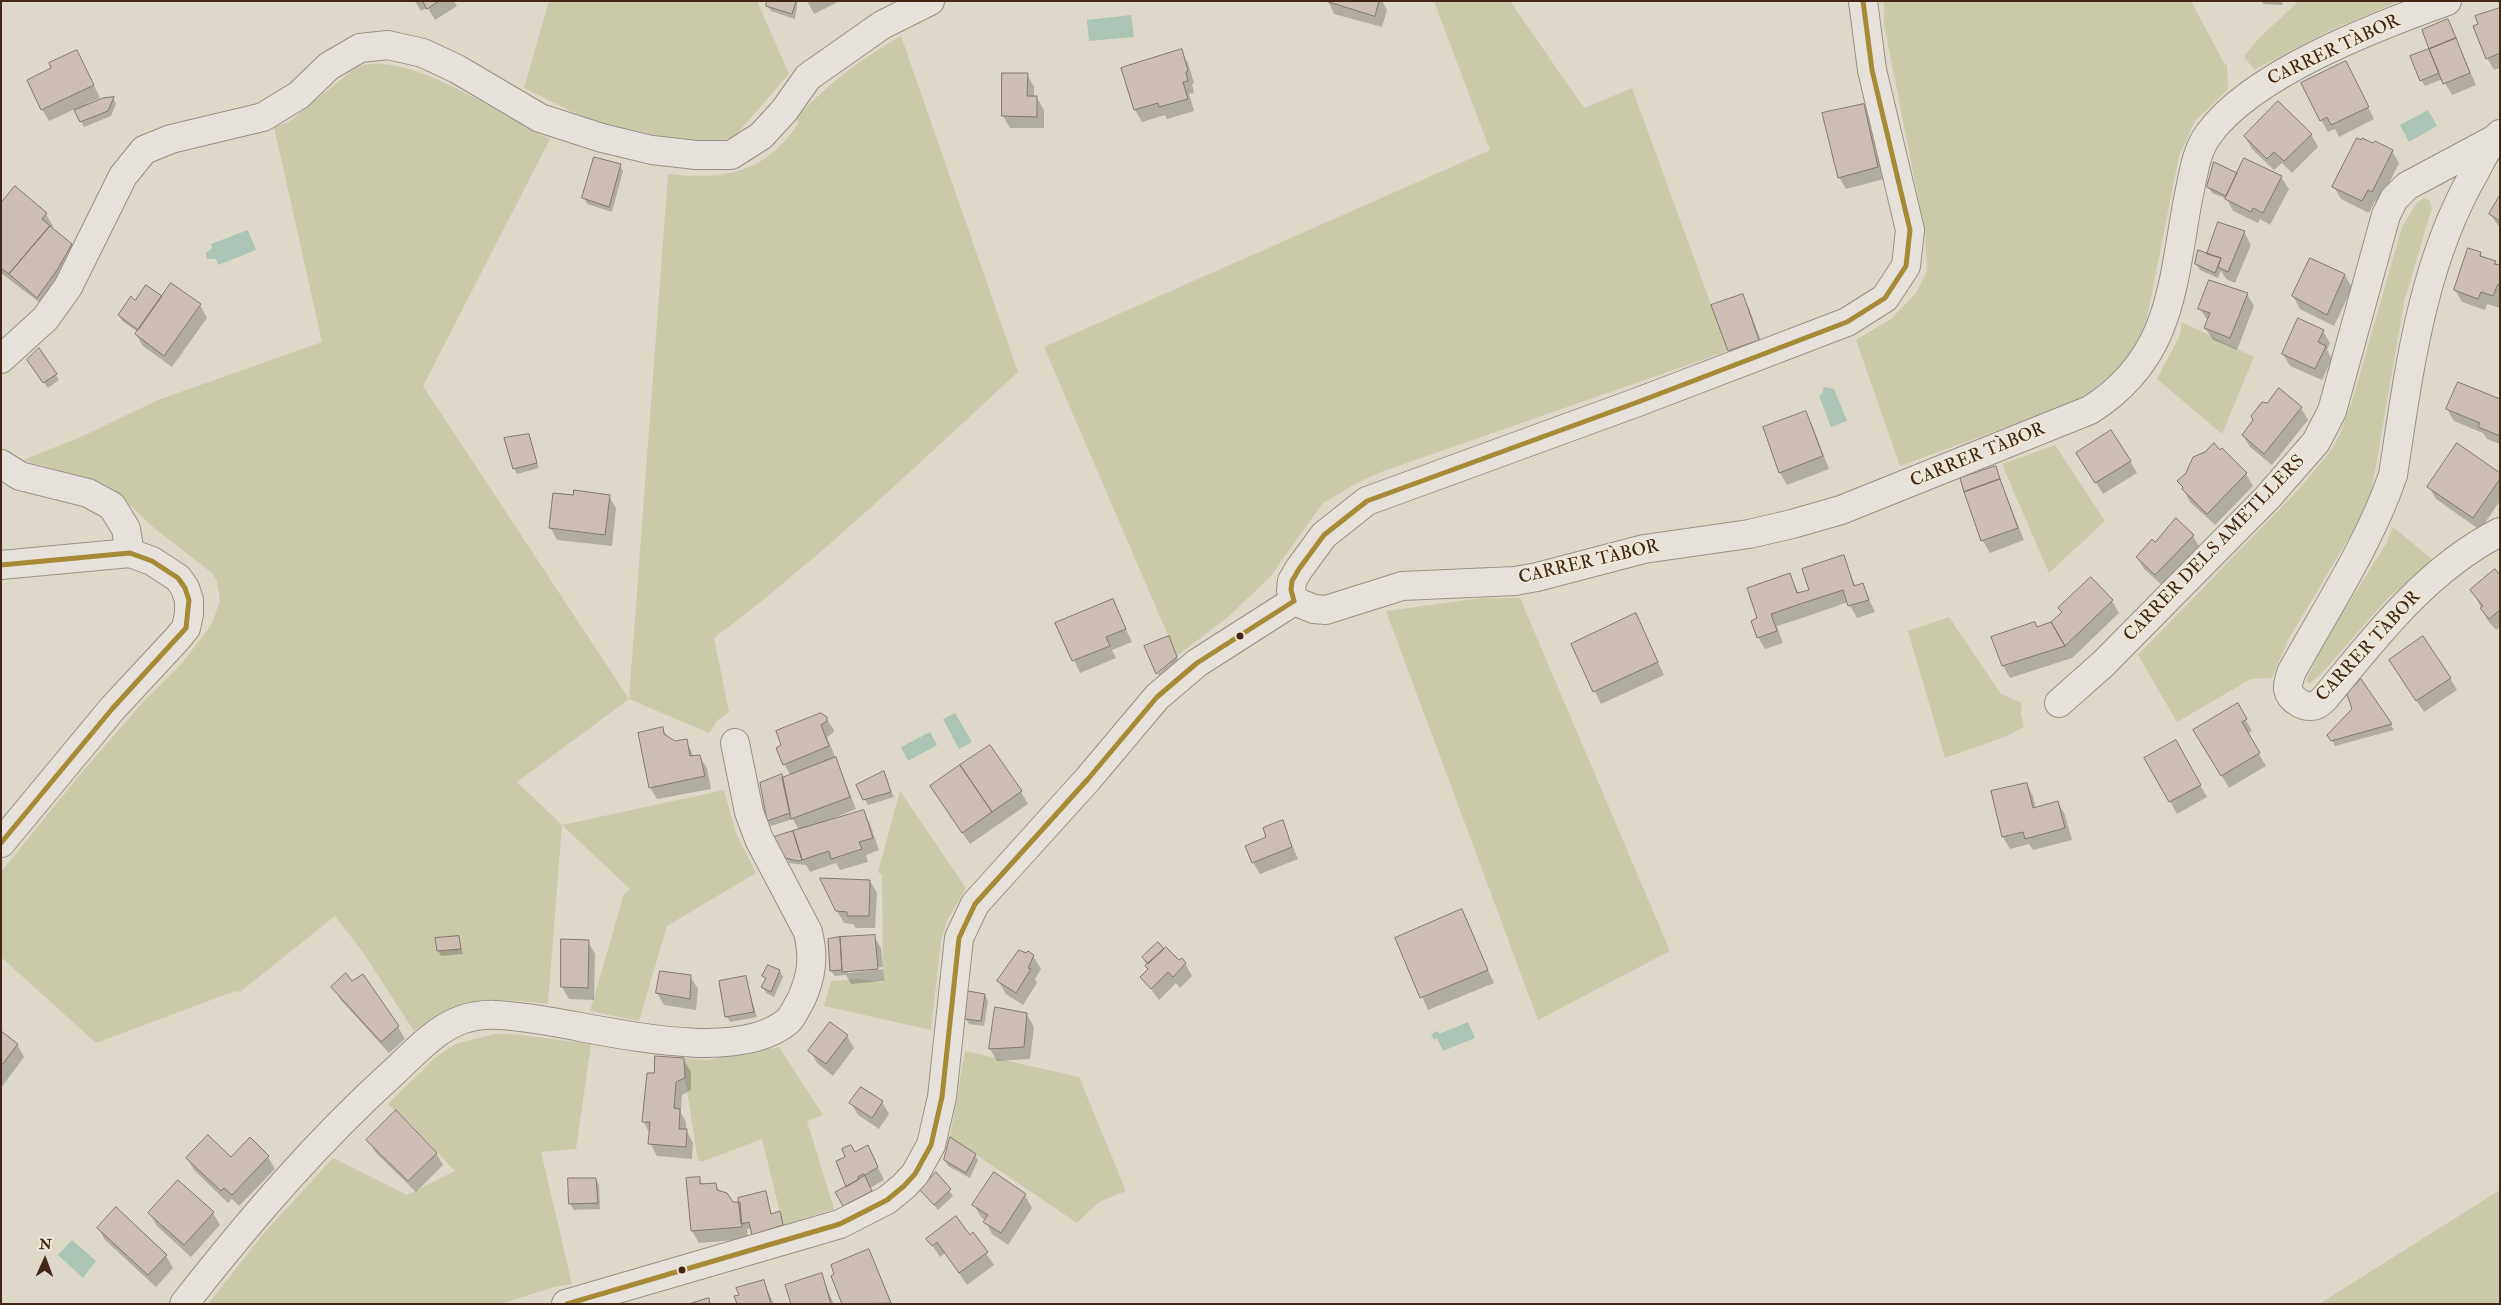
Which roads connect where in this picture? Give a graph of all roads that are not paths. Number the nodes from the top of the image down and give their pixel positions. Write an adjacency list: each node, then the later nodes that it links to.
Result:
1 (930, 1): 5 (street)
2 (1863, 1): 10 (street)
3 (2447, 1): 10 (street, CARRER TÀBOR)
4 (2496, 137): 7 (street, CARRER TÀBOR); 11 (street, CARRER DELS AMETLLERS)
5 (1, 359)
6 (1, 464): 8 (street)
7 (2500, 532)
8 (130, 553): 9 (street); 13 (street)
9 (1, 565)
10 (1294, 601): 15 (street)
11 (2059, 703)
12 (735, 742): 14 (street)
13 (1, 843)
14 (184, 1304)
15 (566, 1304)

